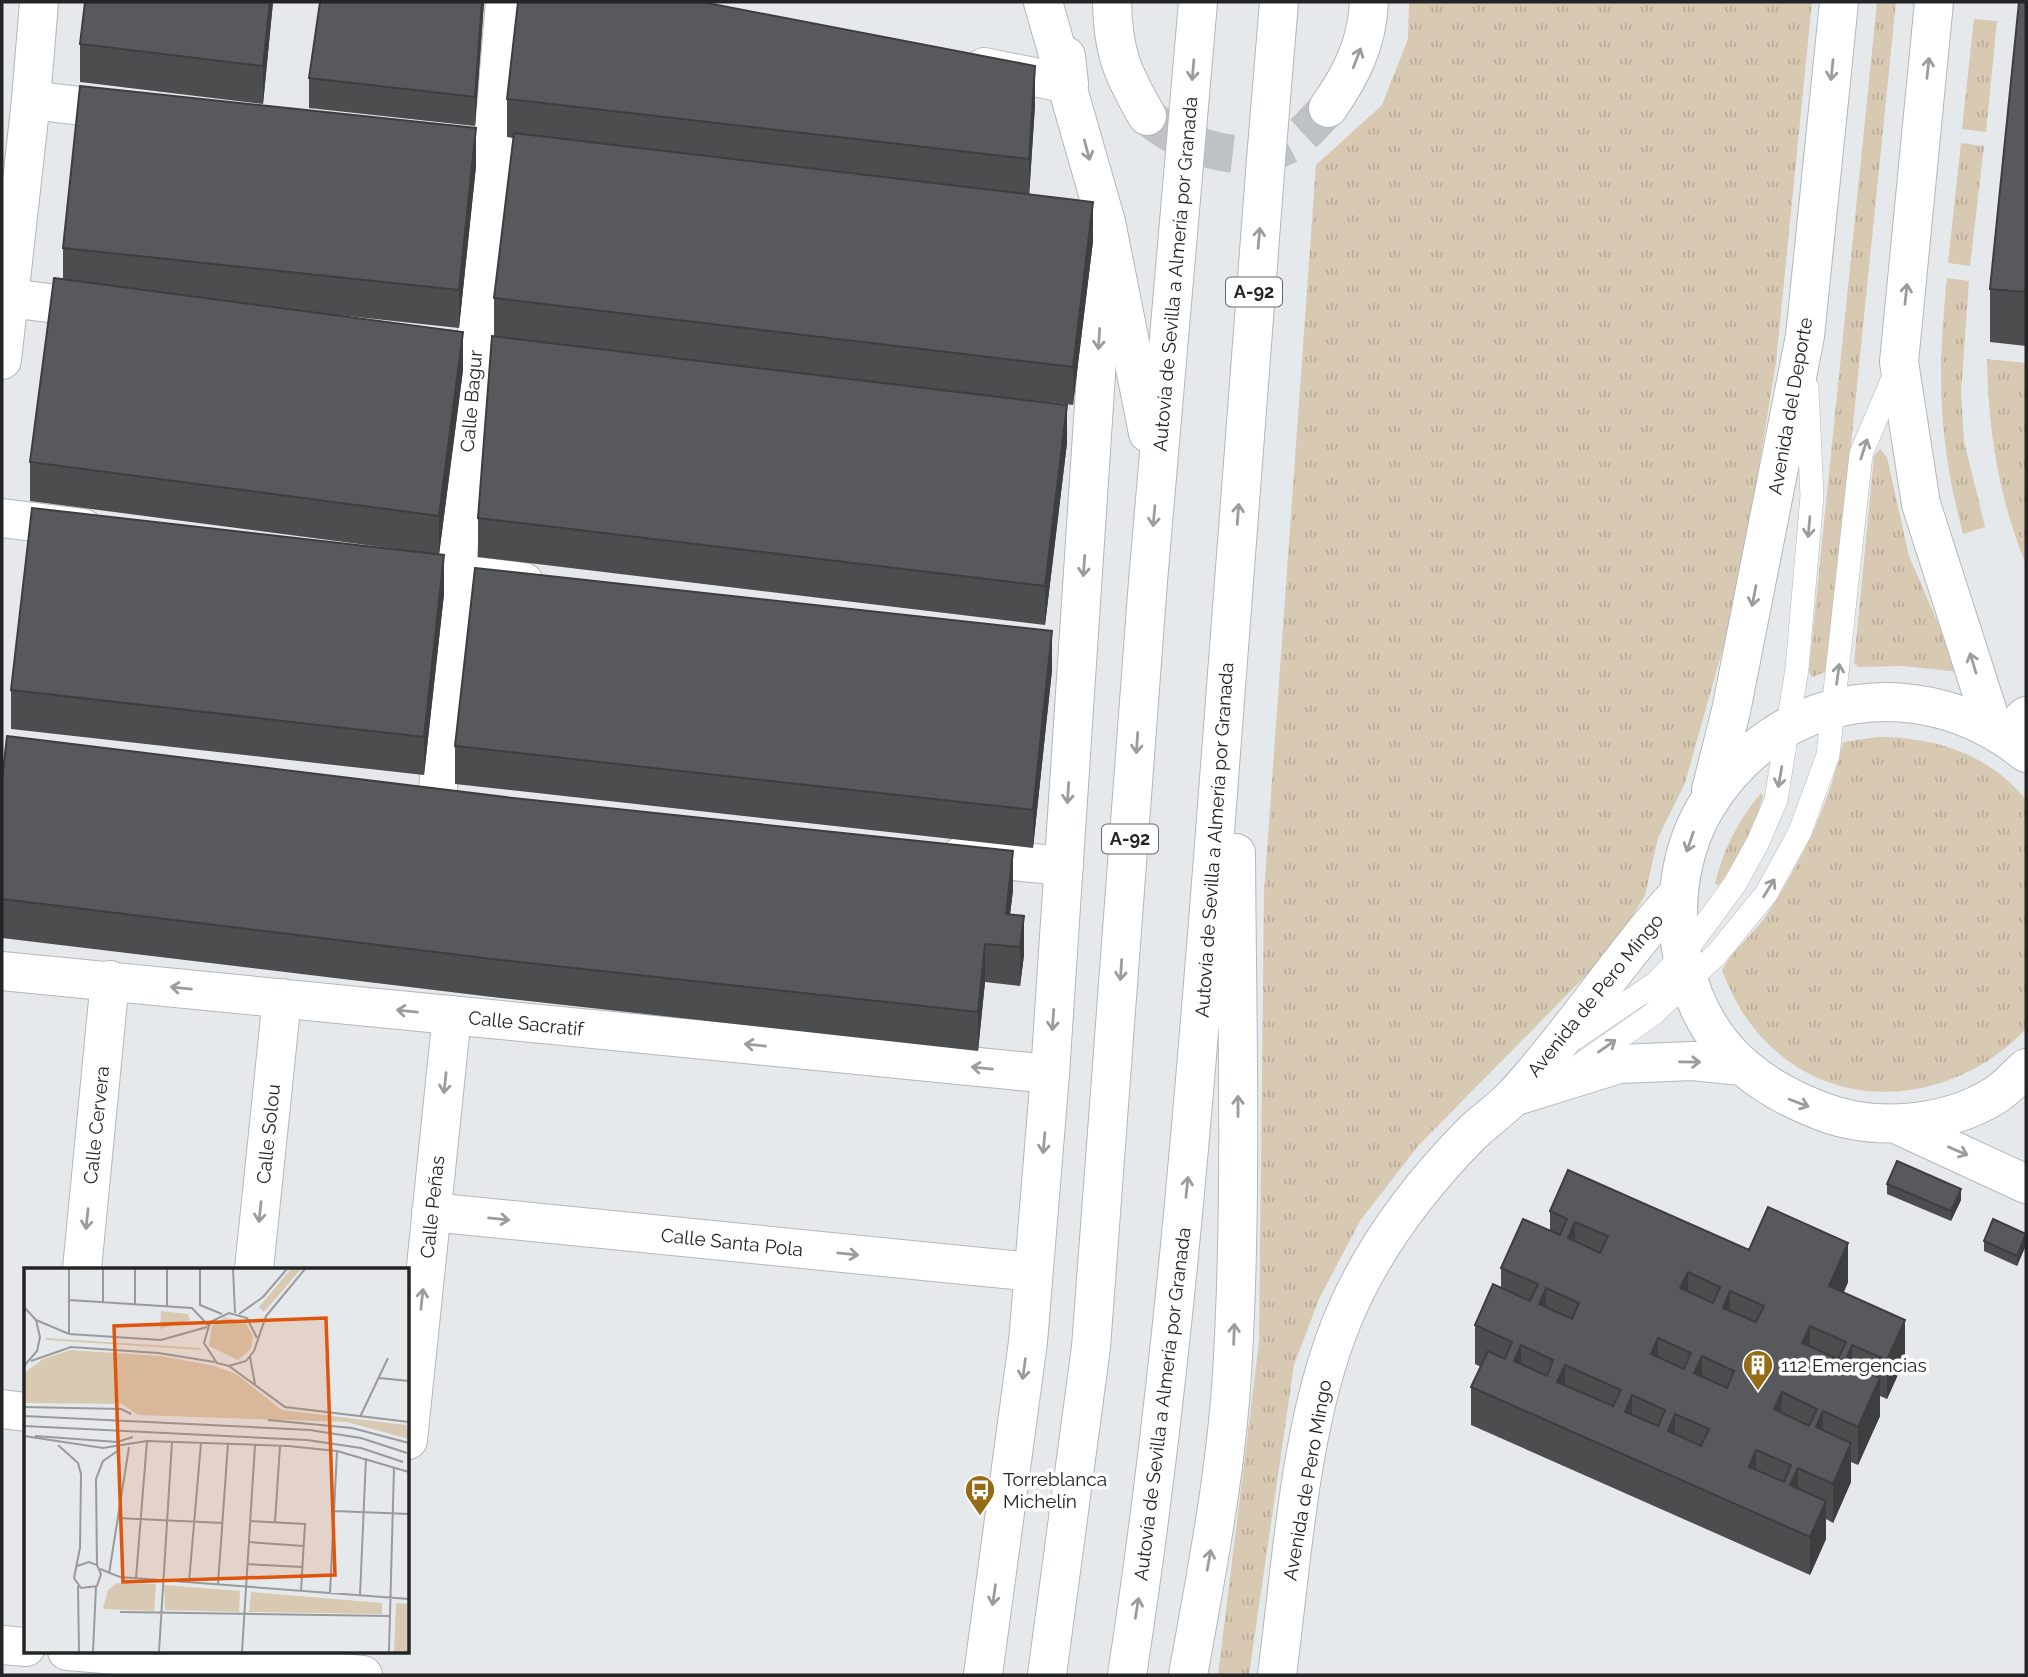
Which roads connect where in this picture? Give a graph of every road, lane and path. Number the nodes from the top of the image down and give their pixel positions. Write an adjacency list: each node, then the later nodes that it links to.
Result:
1 (39, 2): 13 (main road)
2 (505, 2): 18 (main road, Calle Bagur)
3 (1043, 2): 12 (main road)
4 (1061, 2): 12 (main road)
5 (1112, 2): 16 (main road)
6 (1198, 2): 32 (main road, Autovía de Sevilla a Almería por Granada / A-92, one-way to 32)
7 (1279, 2): 37 (main road, Autovía de Sevilla a Almería por Granada / A-92, one-way to 7)
8 (1369, 2): 14 (main road, one-way to 8)
9 (1839, 2): 24 (main road, Avenida del Deporte, one-way to 24)
10 (1934, 2): 28 (main road, Avenida del Deporte, one-way to 10)
11 (948, 59): 12 (main road)
12 (1069, 84): 21 (main road, one-way to 21)
13 (31, 100): 15 (main road); 22 (main road)
14 (1328, 108)
15 (167, 116)
16 (1147, 116)
17 (384, 141): 18 (main road)
18 (492, 153): 19 (main road); 26 (main road, Calle Bagur)
19 (601, 166)
20 (1065, 218): 21 (main road)
21 (1106, 222): 31 (main road, one-way to 31); 32 (main road)
22 (5, 298): 23 (main road); 27 (main road)
23 (145, 315)
24 (1805, 336): 42 (lane, one-way to 42); 45 (main road, Avenida del Deporte, one-way to 45)
25 (379, 341): 26 (main road)
26 (475, 352): 29 (main road); 36 (main road, Calle Bagur)
27 (2, 360)
28 (1899, 362): 41 (lane, one-way to 28); 43 (main road, Avenida del Deporte, one-way to 28)
29 (571, 363)
30 (1052, 419): 31 (main road)
31 (1093, 424): 40 (main road, one-way to 40)
32 (1157, 479): 72 (main road, Autovía de Sevilla a Almería por Granada / A-92, one-way to 72)
33 (2, 518): 34 (main road)
34 (112, 532)
35 (360, 562): 36 (main road)
36 (456, 573): 38 (main road); 44 (main road, Calle Bagur)
37 (1234, 582): 73 (main road, Autovía de Sevilla a Almería por Granada / A-92, one-way to 37); 74 (main road, one-way to 37)
38 (553, 585)
39 (1037, 645): 40 (main road)
40 (1078, 650): 47 (main road, one-way to 47)
41 (1834, 708): 42 (main road, Avenida del Deporte); 43 (main road, Avenida del Deporte); 49 (lane, one-way to 41)
42 (1788, 726): 45 (main road, Avenida del Deporte); 49 (lane, one-way to 49)
43 (2013, 733)
44 (396, 797)
45 (1707, 804): 48 (main road, Avenida del Deporte, one-way to 48)
46 (924, 852): 47 (main road)
47 (1063, 866): 57 (main road, one-way to 57)
48 (1678, 894): 49 (main road, Avenida del Deporte); 56 (main road, Avenida de Pero Mingo)
49 (1686, 969): 54 (main road, Avenida del Deporte); 56 (lane)
50 (2, 971): 51 (main road, Calle Sacratif)
51 (110, 980): 52 (main road, Calle Sacratif, one-way to 51); 61 (main road, Calle Cervera, one-way to 61)
52 (282, 998): 53 (main road, Calle Sacratif, one-way to 52); 62 (main road, Calle Solou, one-way to 62)
53 (452, 1015): 57 (main road, Calle Sacratif, one-way to 53); 60 (main road, Calle Peñas, one-way to 60)
54 (1742, 1066): 56 (main road, Avenida de Pero Mingo, one-way to 54); 58 (main road, Avenida del Deporte, one-way to 58)
55 (2026, 1068): 58 (main road, Avenida del Deporte)
56 (1547, 1072): 75 (main road, Avenida de Pero Mingo)
57 (1049, 1074): 63 (main road, one-way to 63)
58 (1896, 1124): 59 (main road, Avenida del Deporte, one-way to 59)
59 (2026, 1184)
60 (431, 1212): 63 (main road, Calle Santa Pola, one-way to 63); 66 (main road, Calle Peñas, one-way to 60)
61 (82, 1268)
62 (254, 1268)
63 (1033, 1272): 71 (main road, one-way to 71)
64 (2, 1409): 65 (main road)
65 (24, 1412)
66 (410, 1420)
67 (2, 1645): 68 (main road)
68 (24, 1647)
69 (79, 1652): 70 (main road)
70 (363, 1675)
71 (983, 1675)
72 (1047, 1675)
73 (1127, 1675)
74 (1188, 1675)
75 (1277, 1675)

